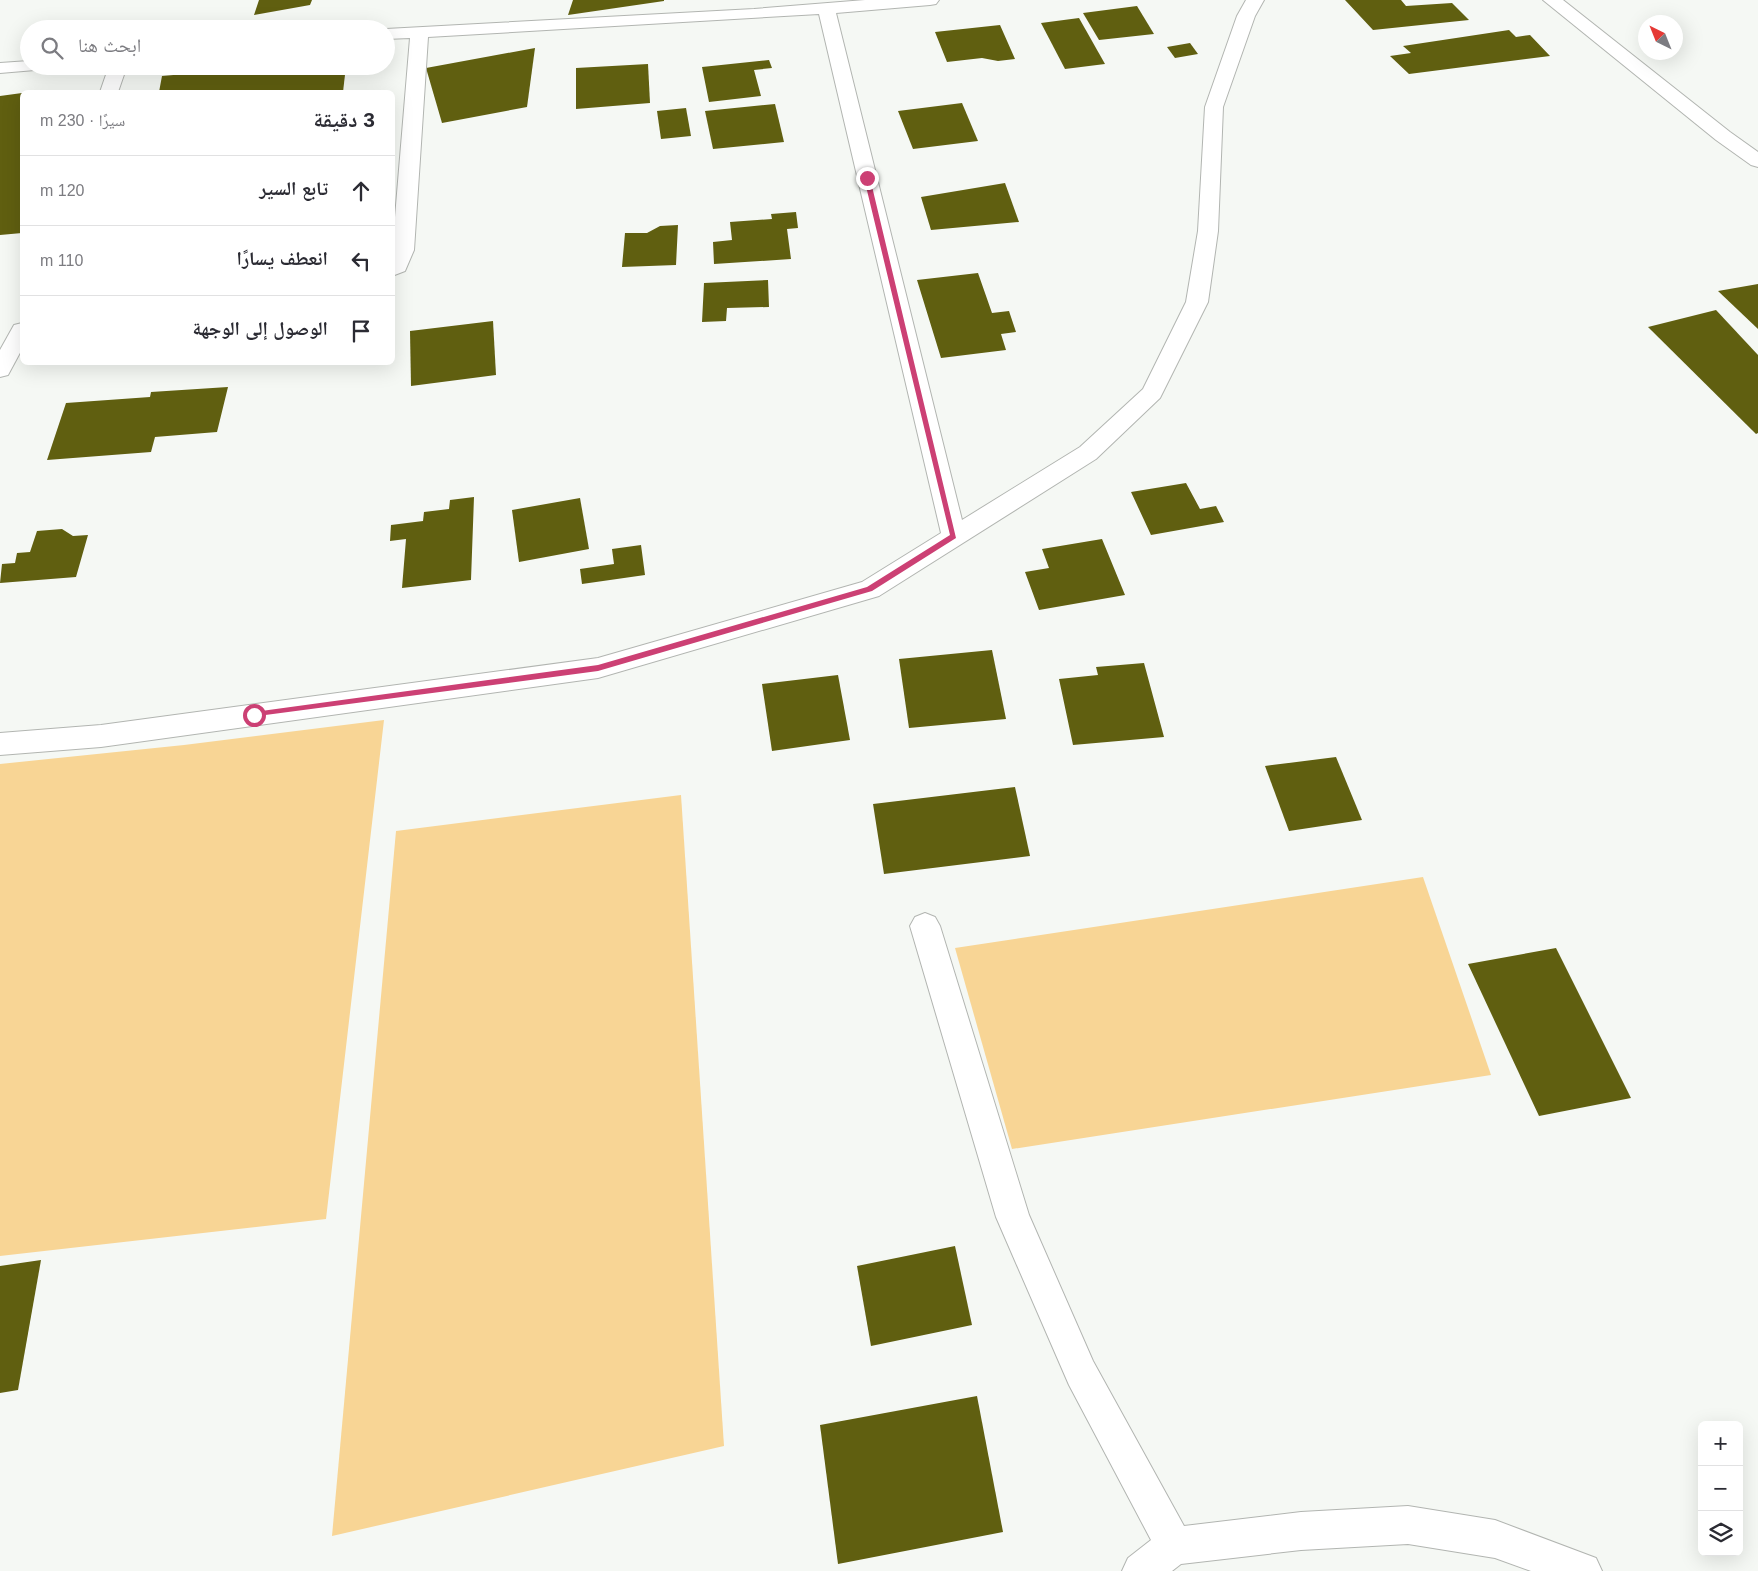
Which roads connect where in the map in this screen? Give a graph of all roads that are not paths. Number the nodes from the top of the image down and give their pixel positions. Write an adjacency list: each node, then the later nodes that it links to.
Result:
1 (930, 0): 4 (street)
2 (1255, 0): 15 (street)
3 (1552, 0): 11 (street)
4 (826, 8): 5 (street); 15 (street)
5 (419, 32): 6 (street); 12 (street)
6 (395, 33)
7 (20, 67): 8 (street)
8 (0, 68)
9 (115, 75): 10 (street)
10 (110, 90)
11 (1758, 161)
12 (395, 268)
13 (20, 334): 14 (street)
14 (0, 370)
15 (954, 536): 16 (street)
16 (0, 744)
17 (925, 926): 18 (street)
18 (1174, 1546): 19 (street); 20 (street)
19 (1141, 1571)
20 (1584, 1571)

